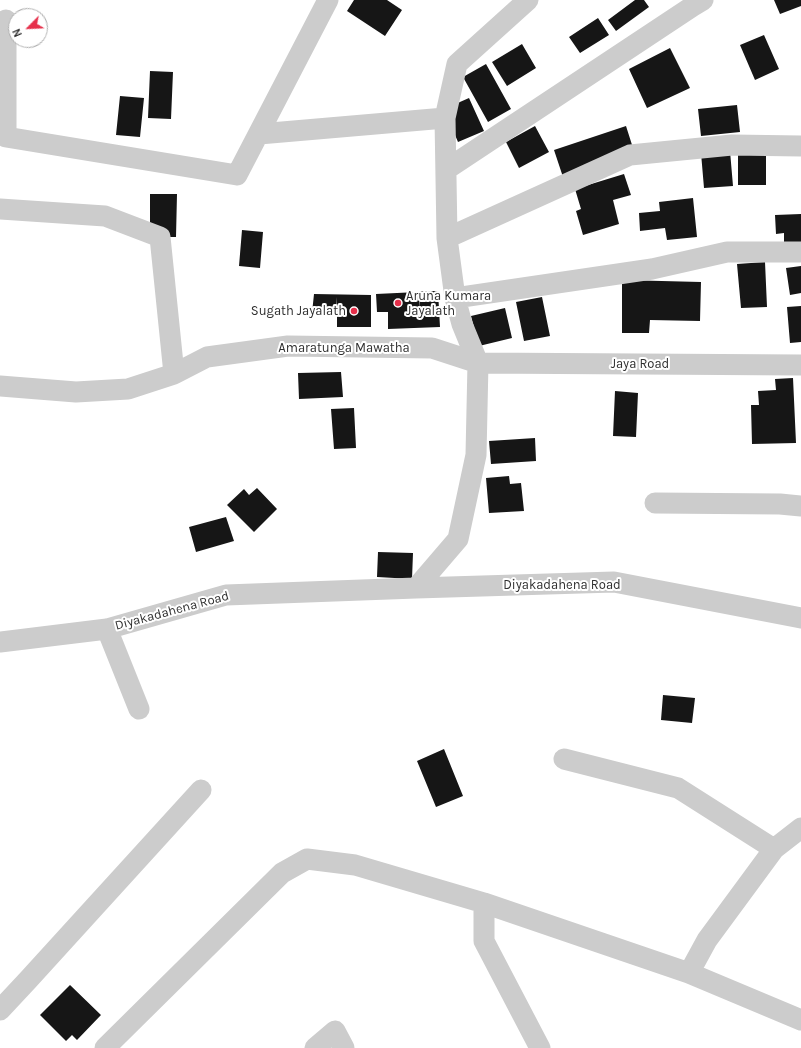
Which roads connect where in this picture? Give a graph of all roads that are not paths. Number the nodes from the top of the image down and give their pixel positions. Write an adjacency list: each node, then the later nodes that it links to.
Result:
1 (328, 0): 6 (street)
2 (528, 0): 5 (street)
3 (704, 0): 8 (street)
4 (6, 20): 6 (street)
5 (445, 118): 6 (street); 8 (street)
6 (259, 134)
7 (801, 146): 10 (street)
8 (447, 169): 10 (street)
9 (0, 210): 15 (street)
10 (447, 238): 12 (street)
11 (801, 252): 12 (street)
12 (455, 298): 13 (street)
13 (478, 362): 14 (street, Jaya Road); 15 (street, Amaratunga Mawatha); 19 (street)
14 (801, 365)
15 (174, 374): 16 (street, Amaratunga Mawatha)
16 (0, 386)
17 (655, 503): 18 (street)
18 (801, 506)
19 (416, 588): 20 (street, Diyakadahena Road); 21 (street, Diyakadahena Road)
20 (801, 618)
21 (107, 629): 22 (street, Diyakadahena Road); 23 (street)
22 (0, 642)
23 (139, 710)
24 (564, 759): 27 (street)
25 (201, 790): 30 (street)
26 (801, 828): 27 (street)
27 (774, 849): 29 (street)
28 (484, 903): 29 (street); 32 (street); 35 (street)
29 (688, 973): 31 (street)
30 (0, 1010)
31 (801, 1020)
32 (105, 1048)
33 (316, 1048): 34 (street)
34 (344, 1048)
35 (540, 1048)

